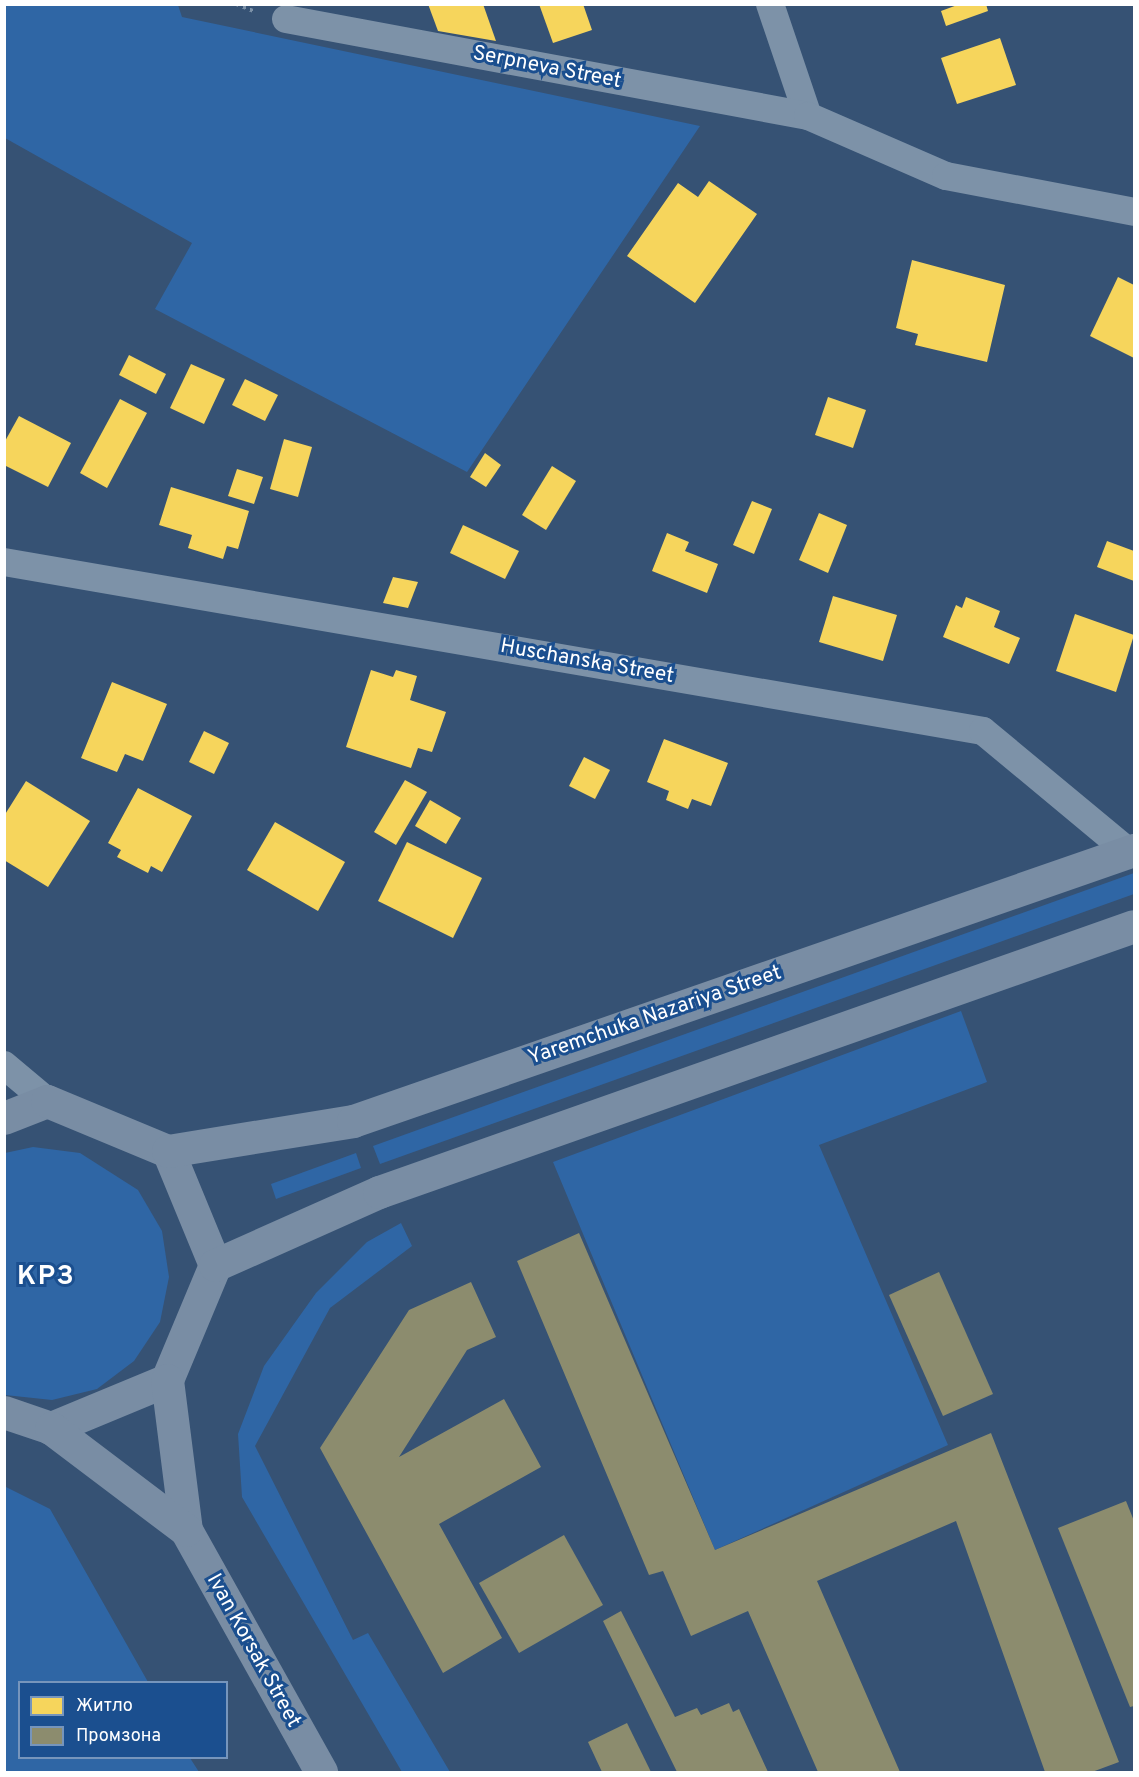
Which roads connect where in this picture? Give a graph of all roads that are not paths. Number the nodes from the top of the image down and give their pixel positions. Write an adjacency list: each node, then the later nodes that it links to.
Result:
1 (770, 4): 3 (street)
2 (286, 19): 3 (street, Serpneva Street)
3 (808, 116): 4 (street, Serpneva Street)
4 (1134, 212)
5 (4, 562): 6 (street, Huschanska Street)
6 (1132, 851): 11 (street, Yaremchuka Nazariya Street)
7 (1134, 926): 12 (street)
8 (4, 1065): 9 (street)
9 (47, 1101): 10 (street); 11 (street)
10 (4, 1118)
11 (168, 1151): 12 (street)
12 (215, 1265): 13 (street)
13 (167, 1380): 15 (street); 16 (street)
14 (4, 1412): 15 (street)
15 (51, 1428): 16 (street)
16 (186, 1530): 17 (street, Ivan Korsak Street)
17 (321, 1773)

